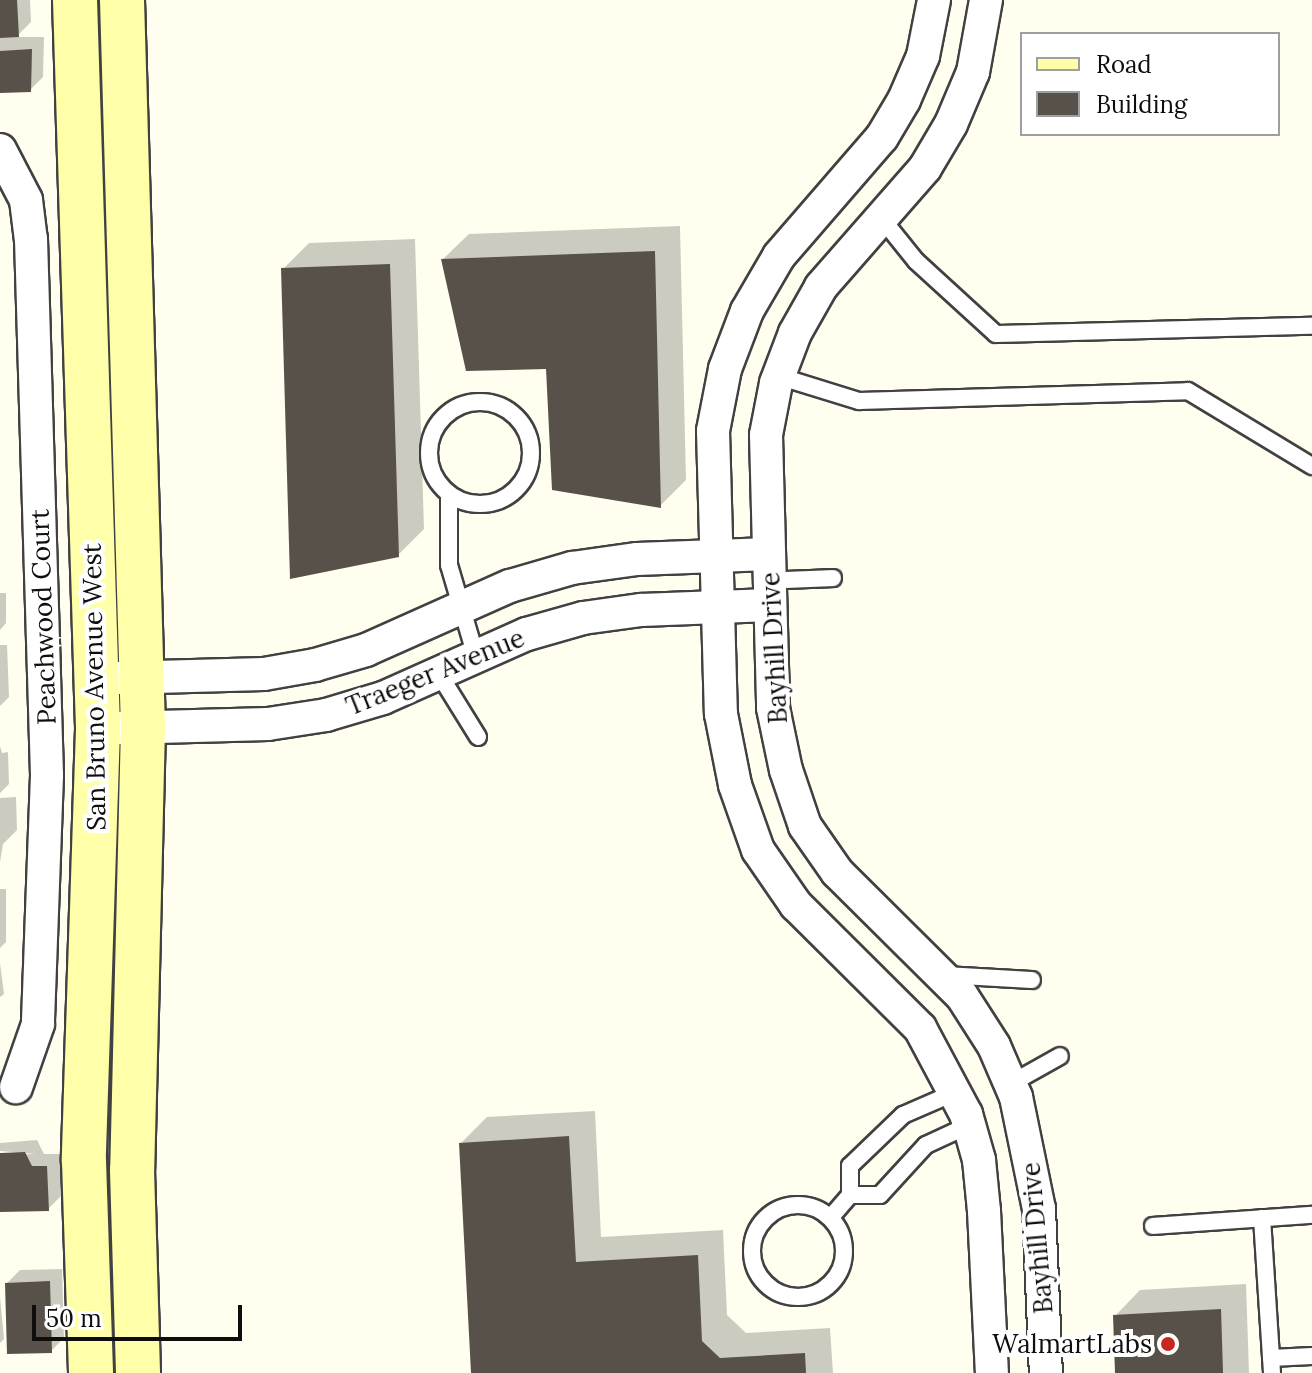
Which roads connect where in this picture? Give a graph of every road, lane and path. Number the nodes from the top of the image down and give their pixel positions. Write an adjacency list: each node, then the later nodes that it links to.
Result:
1 (75, 0): 20 (main road, San Bruno Avenue West)
2 (122, 0): 19 (main road, San Bruno Avenue West)
3 (934, 0): 12 (street, Bayhill Drive)
4 (986, 0): 6 (street, Bayhill Drive)
5 (0, 150): 28 (street, Peachwood Court)
6 (879, 215): 7 (lane); 8 (street, Bayhill Drive)
7 (1312, 326)
8 (778, 376): 9 (lane); 11 (street, Bayhill Drive)
9 (1312, 466)
10 (449, 495): 10 (lane); 16 (lane)
11 (769, 554): 12 (street, Traeger Avenue); 14 (street, Bayhill Drive)
12 (716, 556): 15 (street, Bayhill Drive); 16 (street, Traeger Avenue)
13 (833, 578): 14 (lane)
14 (779, 593): 15 (street, Traeger Avenue); 24 (street, Bayhill Drive)
15 (717, 607): 17 (street, Traeger Avenue); 29 (street, Bayhill Drive)
16 (458, 609): 17 (lane); 19 (street, Traeger Avenue)
17 (476, 657): 18 (street, Traeger Avenue)
18 (439, 674): 21 (street, Traeger Avenue); 23 (lane)
19 (141, 678): 20 (street, Traeger Avenue); 21 (main road, San Bruno Avenue West)
20 (96, 679): 22 (main road, San Bruno Avenue West)
21 (143, 727): 22 (street, Traeger Avenue); 39 (main road, San Bruno Avenue West)
22 (98, 729): 38 (main road, San Bruno Avenue West)
23 (478, 737)
24 (943, 975): 25 (lane); 27 (street, Bayhill Drive)
25 (1032, 980)
26 (1060, 1056): 27 (lane)
27 (1010, 1084): 29 (street); 41 (street, Bayhill Drive)
28 (16, 1087)
29 (956, 1092): 30 (street, Bayhill Drive); 31 (lane)
30 (969, 1125): 31 (lane); 40 (street, Bayhill Drive)
31 (850, 1195): 33 (lane)
32 (1312, 1215): 34 (lane)
33 (831, 1217): 33 (lane)
34 (1262, 1218): 35 (lane); 37 (lane)
35 (1153, 1226)
36 (1312, 1356): 37 (lane)
37 (1272, 1365)
38 (91, 1373)
39 (138, 1373)
40 (992, 1373)
41 (1046, 1373)

